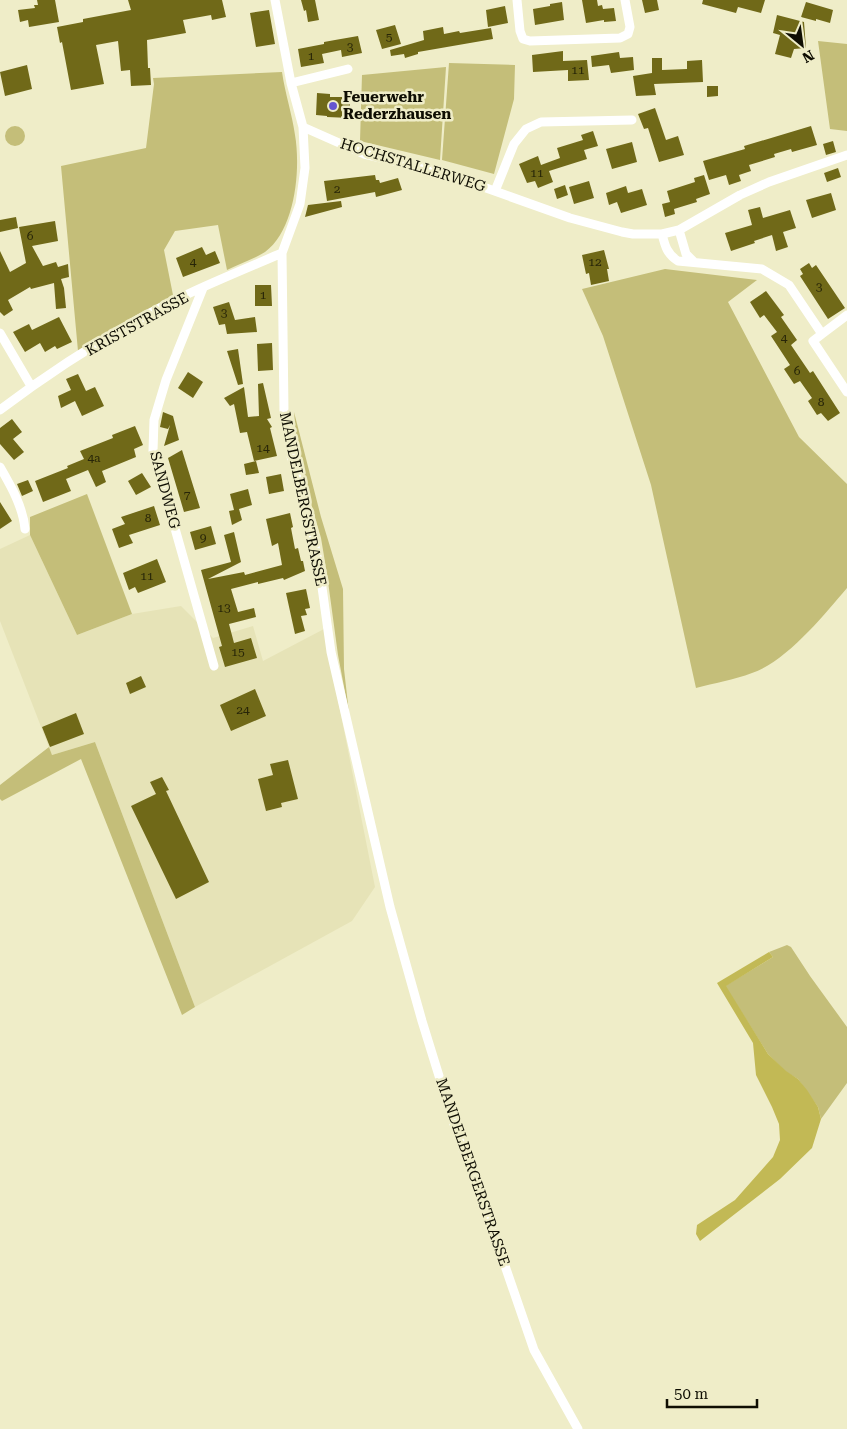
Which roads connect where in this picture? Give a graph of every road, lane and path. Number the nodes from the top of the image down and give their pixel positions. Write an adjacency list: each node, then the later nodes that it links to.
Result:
1 (275, 0): 5 (street, MANDELBERGSTRASSE)
2 (517, 0): 3 (street)
3 (625, 0)
4 (348, 69): 5 (street)
5 (291, 83): 7 (street, MANDELBERGSTRASSE)
6 (632, 120): 9 (street, HOCHSTALLERWEG)
7 (303, 127): 9 (street, HOCHSTALLERWEG); 12 (street, MANDELBERGSTRASSE)
8 (847, 155): 10 (street, HOCHSTALLERWEG)
9 (495, 191): 11 (street, HOCHSTALLERWEG)
10 (679, 230): 11 (street, HOCHSTALLERWEG); 13 (street)
11 (662, 234): 13 (street)
12 (282, 253): 14 (street, KRISTSTRASSE); 24 (street, MANDELBERGSTRASSE)
13 (693, 261): 17 (street)
14 (203, 288): 18 (street, KRISTSTRASSE); 23 (street, SANDWEG)
15 (847, 315): 17 (street)
16 (0, 333): 18 (street)
17 (822, 334): 19 (street)
18 (31, 386): 20 (street, KRISTSTRASSE)
19 (847, 392)
20 (0, 410)
21 (0, 467): 22 (street)
22 (25, 529)
23 (214, 666)
24 (390, 907): 25 (street, MANDELBERGERSTRASSE)
25 (578, 1429)

